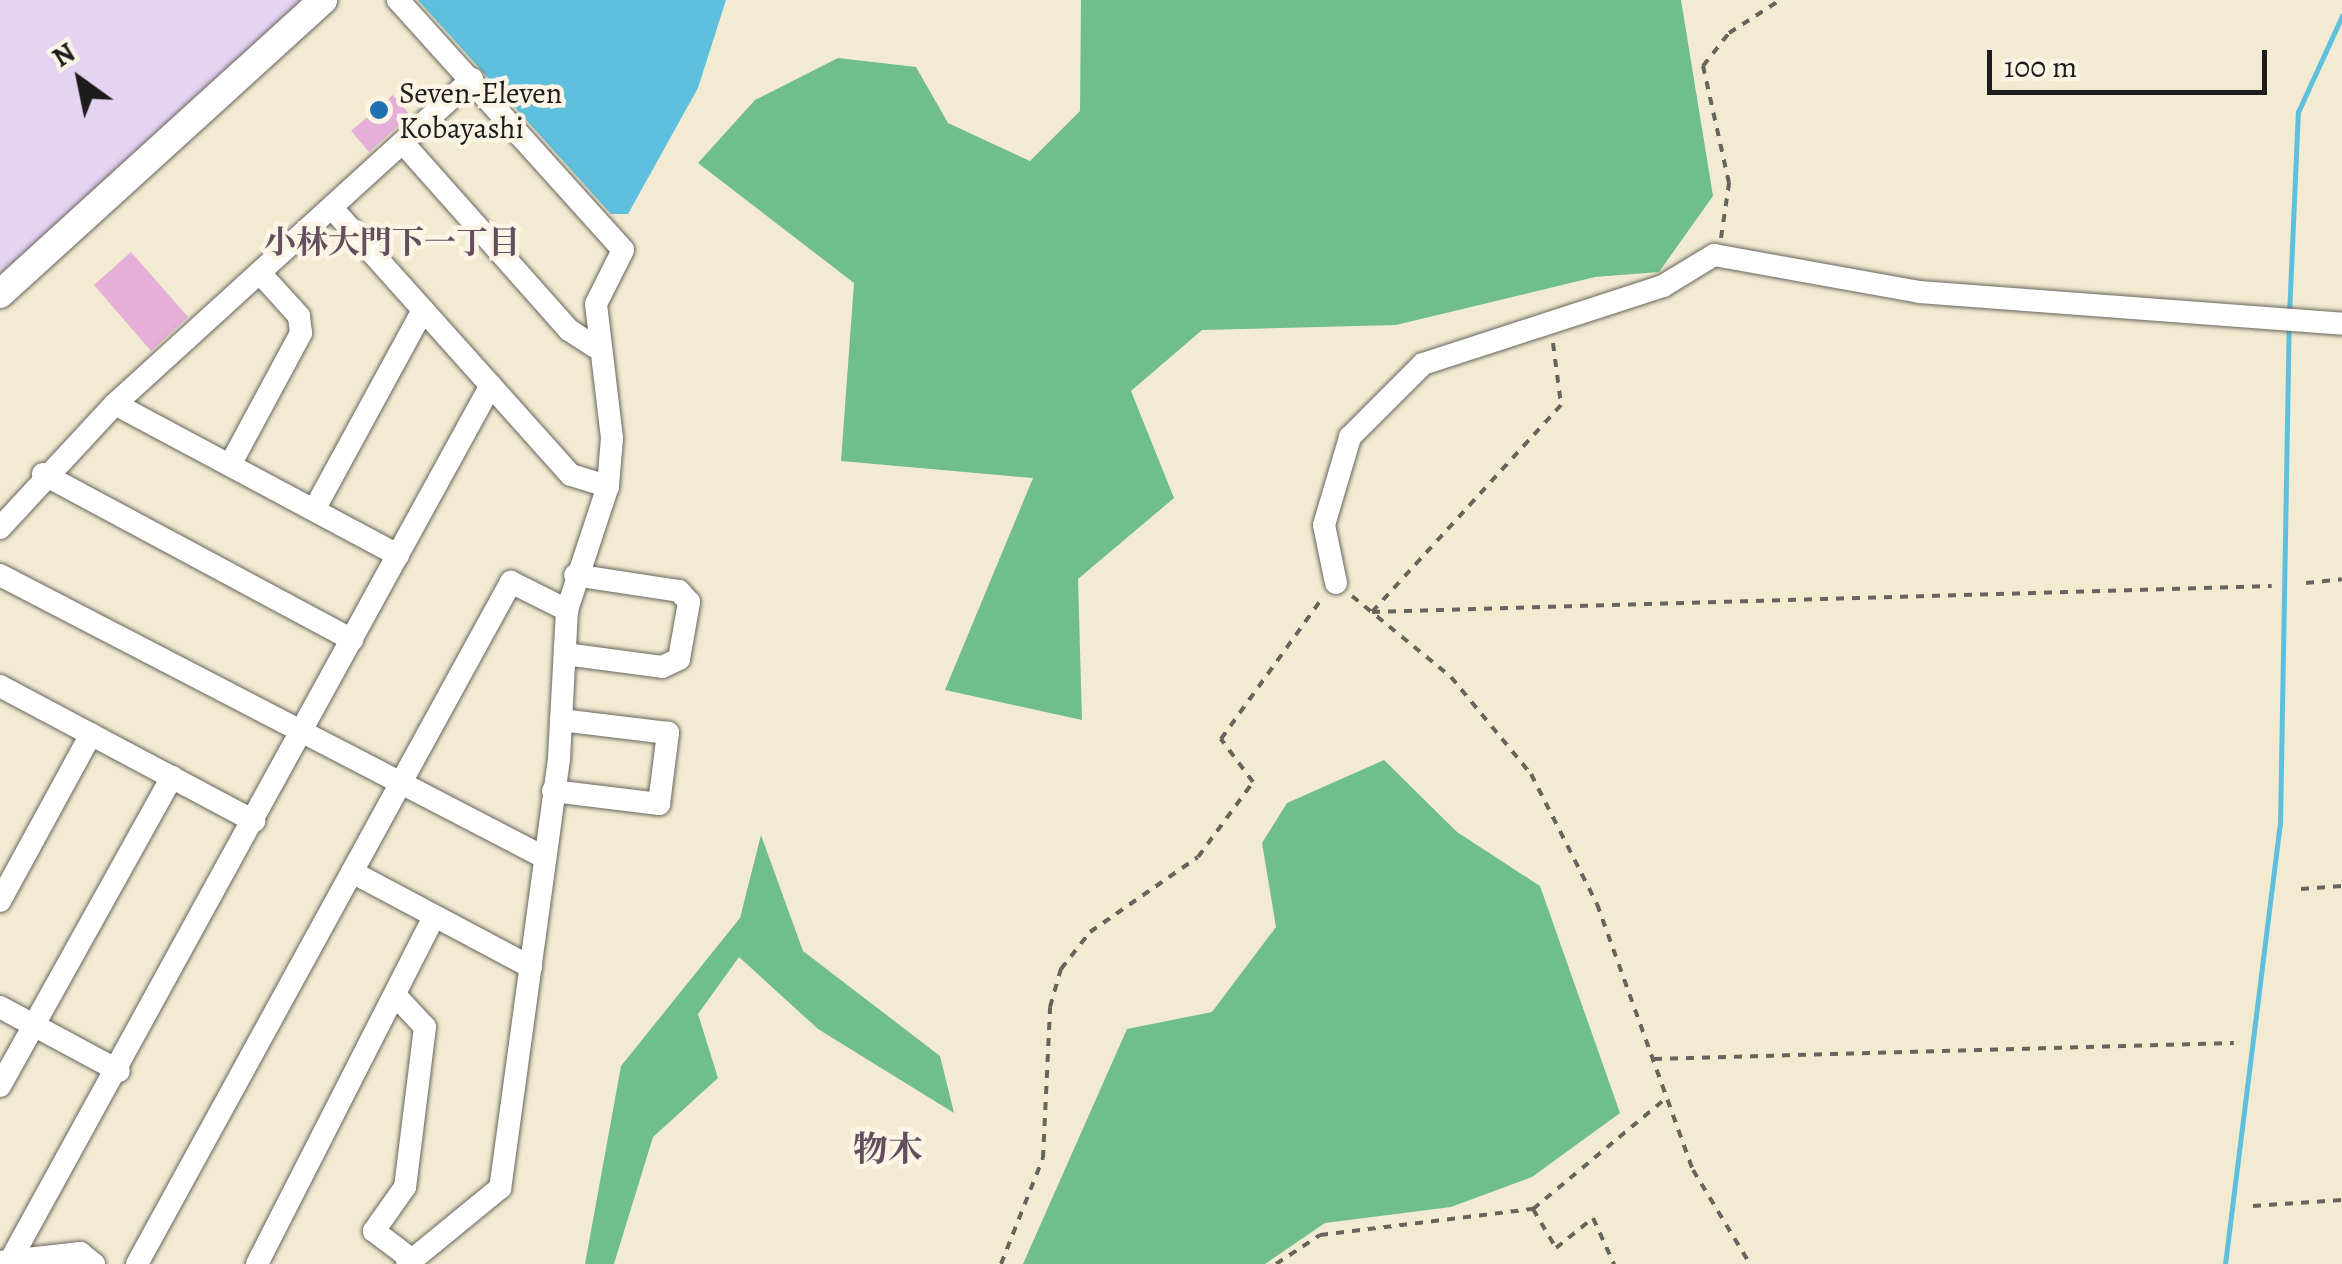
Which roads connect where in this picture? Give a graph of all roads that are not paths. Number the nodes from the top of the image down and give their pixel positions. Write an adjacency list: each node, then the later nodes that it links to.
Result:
1 (323, 0): 7 (street)
2 (398, 0): 3 (street)
3 (472, 79): 4 (street); 10 (street)
4 (403, 143): 5 (street); 10 (street)
5 (332, 208): 6 (street); 8 (street)
6 (260, 273): 12 (street); 13 (street)
7 (0, 294)
8 (423, 310): 11 (street); 16 (street)
9 (2342, 324): 21 (street)
10 (596, 347): 15 (street)
11 (491, 385): 15 (street); 18 (street)
12 (115, 404): 13 (street); 14 (street)
13 (230, 466): 16 (street)
14 (43, 474): 17 (street); 23 (street)
15 (608, 486): 20 (street)
16 (314, 510): 18 (street)
17 (0, 528)
18 (398, 555): 23 (street)
19 (0, 575): 27 (street)
20 (575, 576): 22 (street); 24 (street)
21 (1336, 582)
22 (567, 610): 24 (street); 30 (street)
23 (352, 640): 27 (street)
24 (565, 654): 26 (street)
25 (2, 692): 28 (street)
26 (561, 720): 31 (street); 31 (street)
27 (304, 728): 30 (street); 32 (street)
28 (91, 734): 29 (street); 35 (street)
29 (172, 777): 32 (street); 40 (street)
30 (402, 781): 33 (street); 34 (street)
31 (553, 791): 33 (street)
32 (254, 821): 41 (street)
33 (540, 855): 37 (street)
34 (352, 872): 36 (street); 46 (street)
35 (0, 902)
36 (434, 916): 37 (street); 38 (street)
37 (531, 968): 44 (street)
38 (396, 996): 44 (street); 47 (street)
39 (0, 1007): 40 (street)
40 (34, 1025): 41 (street); 42 (street)
41 (119, 1071): 43 (street)
42 (0, 1086)
43 (5, 1262): 45 (street)
44 (409, 1262)
45 (94, 1264)
46 (137, 1264)
47 (258, 1264)

